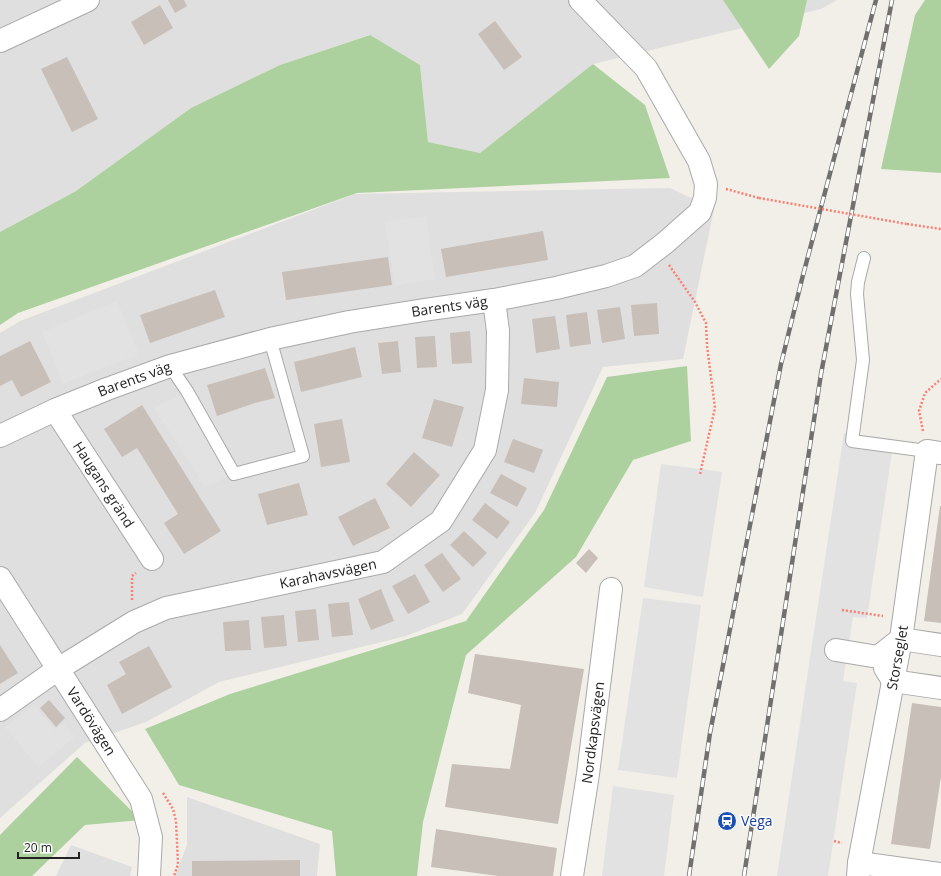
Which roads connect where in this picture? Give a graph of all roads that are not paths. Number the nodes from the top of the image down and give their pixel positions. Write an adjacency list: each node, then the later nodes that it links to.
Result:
1 (88, 0): 3 (street)
2 (580, 0): 5 (street, Barents väg)
3 (0, 41)
4 (864, 258): 10 (lane)
5 (494, 300): 6 (street, Barents väg); 18 (street, Karahavsvägen)
6 (270, 339): 7 (street, Barents väg); 7 (lane)
7 (170, 366): 8 (street, Barents väg)
8 (55, 410): 9 (street, Barents väg); 11 (street, Haugans gränd)
9 (0, 436)
10 (934, 452): 14 (street, Storseglet)
11 (152, 559)
12 (0, 578): 18 (street, Vardövägen)
13 (611, 589): 25 (street, Nordkapsvägen)
14 (901, 639): 15 (street); 17 (street); 19 (street, Storseglet)
15 (941, 645)
16 (836, 650): 17 (street)
17 (878, 657): 19 (street)
18 (58, 669): 21 (street, Karahavsvägen); 24 (street, Vardövägen)
19 (893, 680): 20 (street); 22 (street, Storseglet)
20 (941, 688)
21 (0, 710)
22 (858, 869): 23 (street)
23 (941, 874)
24 (149, 876)
25 (572, 876)

